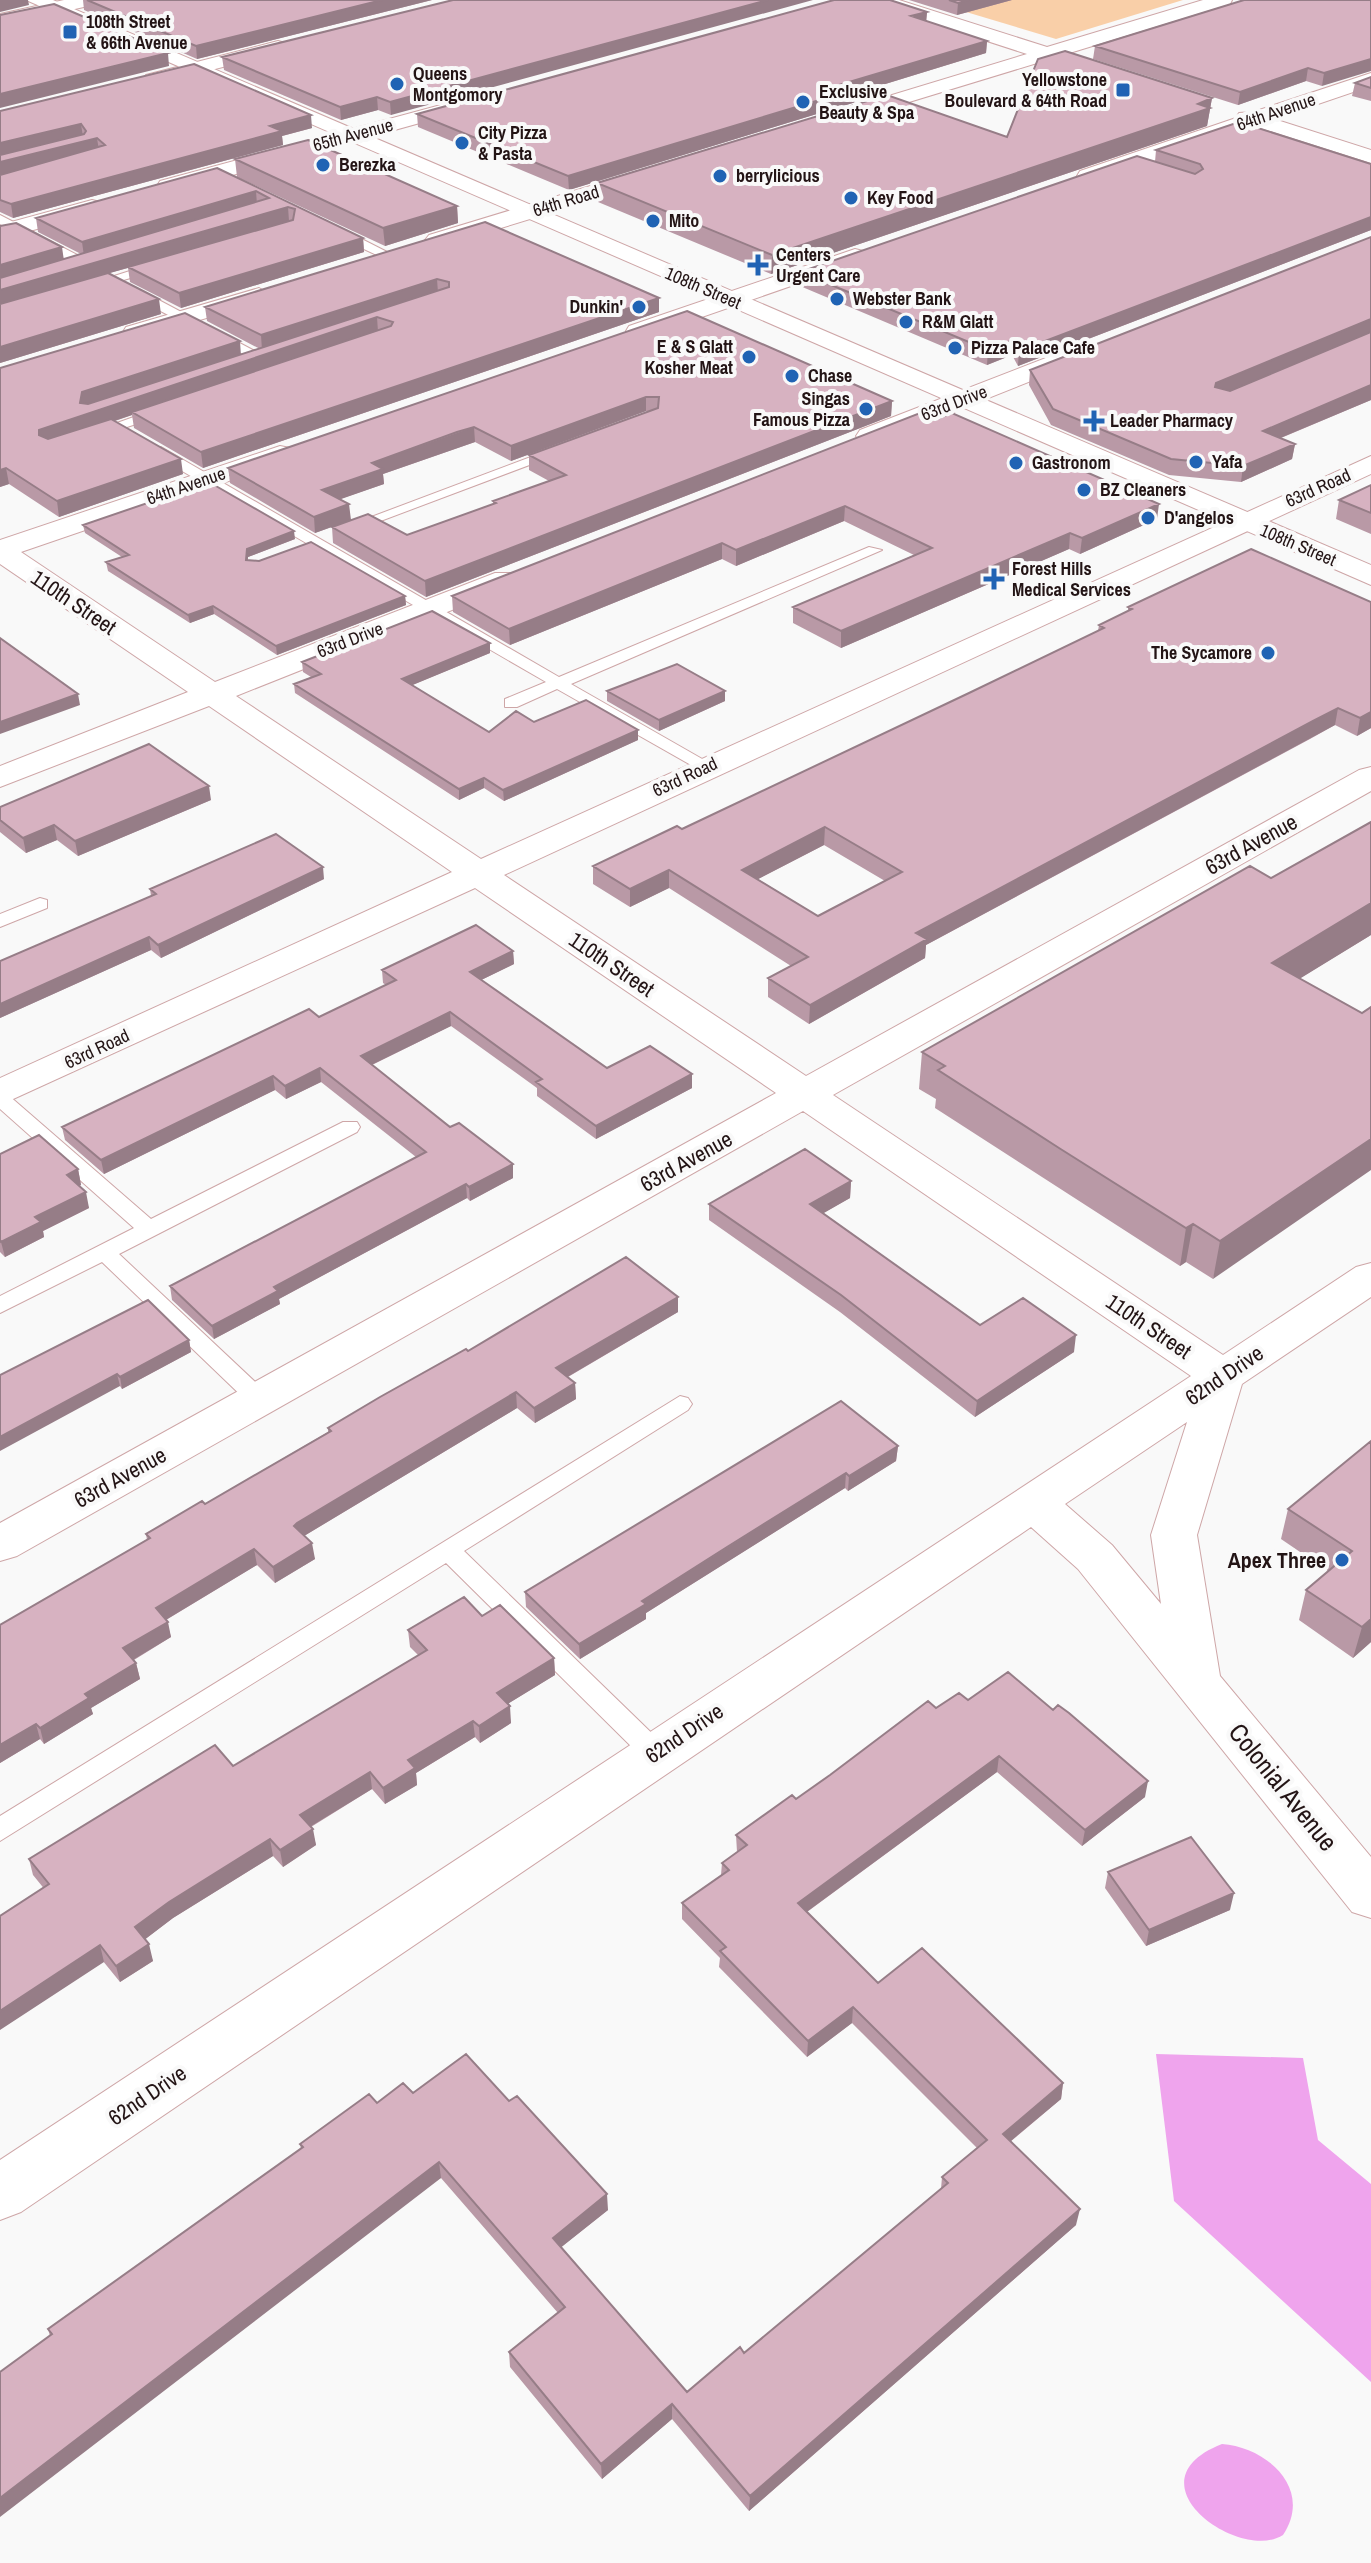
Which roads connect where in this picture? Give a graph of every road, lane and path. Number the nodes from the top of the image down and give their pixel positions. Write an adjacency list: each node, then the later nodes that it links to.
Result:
1 (90, 0): 4 (street)
2 (880, 0): 7 (street)
3 (1223, 0): 7 (street)
4 (45, 4): 5 (street); 9 (main road, 108th Street)
5 (0, 20)
6 (299, 42): 9 (street)
7 (1048, 54): 8 (street); 15 (street)
8 (1088, 67)
9 (194, 68): 11 (street); 16 (main road, 108th Street)
10 (1371, 79): 14 (street, 64th Avenue)
11 (128, 85)
12 (496, 96): 16 (street, 65th Avenue)
13 (1213, 106): 14 (street)
14 (1253, 119): 17 (street); 19 (street, 64th Avenue)
15 (827, 121)
16 (350, 136): 20 (street, 65th Avenue); 22 (main road, 108th Street)
17 (1371, 157)
18 (678, 167): 22 (street, 64th Road)
19 (1061, 186)
20 (155, 190)
21 (109, 202): 23 (street)
22 (528, 213): 26 (street, 64th Road); 35 (main road, 108th Street)
23 (6, 226): 28 (lane)
24 (332, 229): 26 (lane)
25 (879, 248): 35 (street)
26 (387, 255): 30 (street, 64th Road)
27 (98, 259): 28 (lane)
28 (83, 263): 31 (lane)
29 (171, 263): 32 (lane)
30 (358, 264)
31 (69, 267)
32 (111, 280): 34 (lane); 36 (lane)
33 (285, 286): 36 (street)
34 (83, 288)
35 (729, 300): 37 (street); 43 (main road, 108th Street)
36 (184, 318): 39 (street); 41 (lane)
37 (621, 337)
38 (1114, 340): 43 (street, 63rd Drive)
39 (107, 341)
40 (276, 353): 41 (lane)
41 (261, 358): 42 (lane)
42 (246, 362)
43 (961, 400): 49 (street, 63rd Drive); 52 (main road, 108th Street)
44 (175, 407): 45 (lane)
45 (115, 426): 46 (lane); 51 (lane)
46 (76, 439)
47 (579, 444): 53 (lane)
48 (305, 445): 51 (street, 64th Avenue)
49 (843, 446)
50 (1371, 464): 52 (street, 63rd Road)
51 (207, 479): 53 (lane); 56 (street, 64th Avenue)
52 (1243, 521): 58 (main road, 108th Street); 63 (street, 63rd Road)
53 (315, 541): 54 (lane); 59 (lane)
54 (291, 550)
55 (874, 550): 60 (lane)
56 (0, 551): 61 (street, 110th Street)
57 (534, 568): 59 (street, 63rd Drive)
58 (1371, 576)
59 (430, 608): 60 (lane); 61 (street, 63rd Drive)
60 (558, 683): 62 (lane); 63 (lane)
61 (211, 694): 64 (street, 63rd Drive); 66 (street, 110th Street)
62 (511, 703)
63 (705, 768): 66 (street, 63rd Road)
64 (0, 777)
65 (1371, 777): 69 (street, 63rd Avenue)
66 (477, 874): 69 (street, 110th Street); 70 (street, 63rd Road)
67 (40, 904): 68 (lane)
68 (0, 921)
69 (806, 1094): 76 (street, 110th Street); 77 (street, 63rd Avenue)
70 (0, 1095): 72 (lane)
71 (350, 1127): 72 (lane)
72 (149, 1229): 73 (lane)
73 (104, 1252): 75 (lane); 77 (lane)
74 (1371, 1277): 76 (street, 62nd Drive)
75 (0, 1305)
76 (1223, 1376): 79 (street, 62nd Drive); 82 (street)
77 (259, 1399): 80 (street, 63rd Avenue)
78 (680, 1404): 81 (lane)
79 (1031, 1501): 82 (street, Colonial Avenue); 83 (street, 62nd Drive)
80 (0, 1544)
81 (448, 1550): 83 (lane); 84 (lane)
82 (1196, 1678): 85 (street, Colonial Avenue)
83 (655, 1753): 86 (street, 62nd Drive)
84 (0, 1830)
85 (1371, 1896)
86 (0, 2193)

